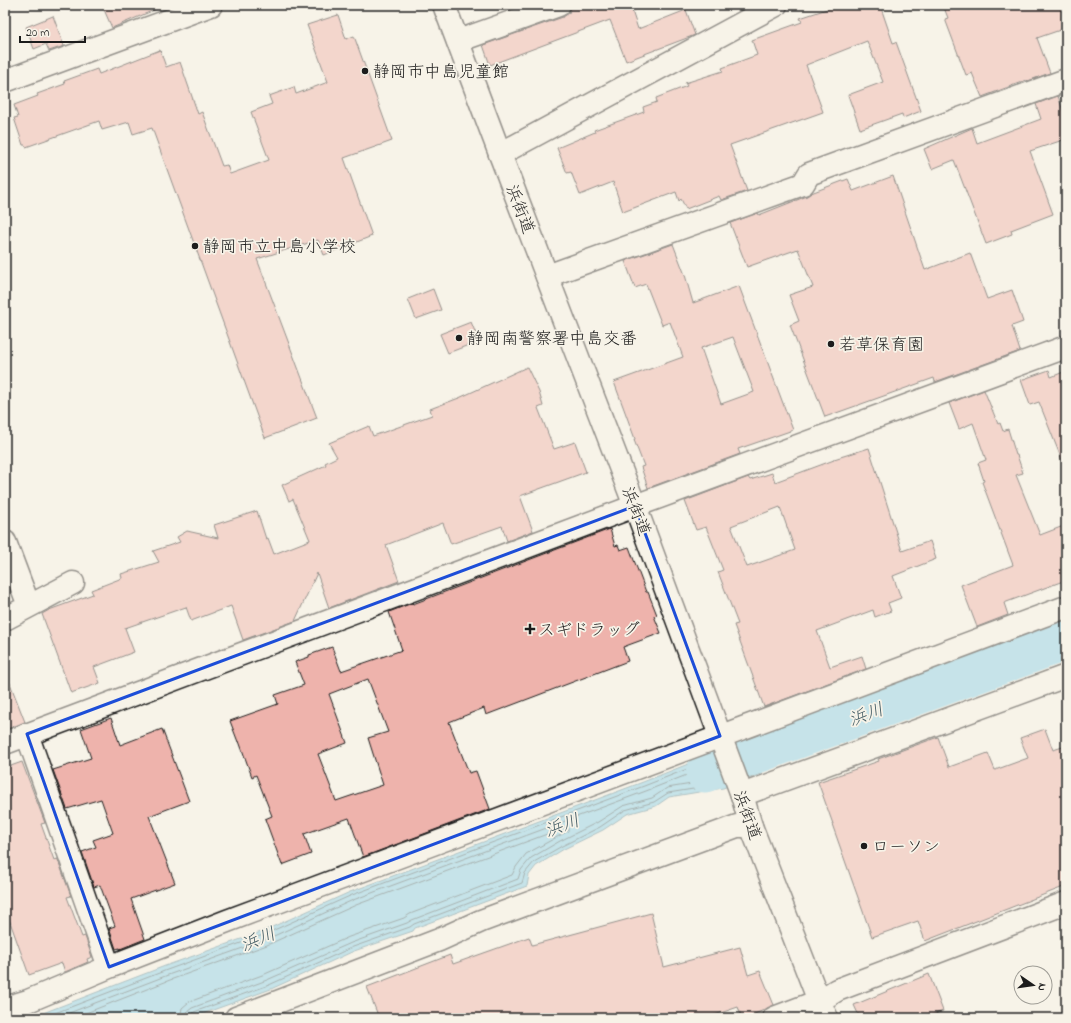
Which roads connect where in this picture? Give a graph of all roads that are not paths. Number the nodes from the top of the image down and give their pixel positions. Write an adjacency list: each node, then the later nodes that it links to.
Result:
1 (212, 5): 7 (street)
2 (444, 5): 5 (street, 浜街道)
3 (559, 5): 5 (street)
4 (776, 5): 8 (street)
5 (458, 41): 8 (street, 浜街道)
6 (1066, 80): 9 (street)
7 (5, 81)
8 (500, 154): 9 (street, 浜街道)
9 (547, 276): 11 (street, 浜街道)
10 (1066, 347): 11 (street)
11 (635, 506): 18 (street); 19 (street, 浜街道)
12 (5, 542): 14 (street)
13 (73, 583): 14 (street)
14 (29, 606): 16 (street)
15 (1066, 607): 19 (street)
16 (5, 619)
17 (1066, 676): 21 (street)
18 (27, 734): 20 (street); 24 (street)
19 (721, 740): 21 (street, 浜街道); 24 (street)
20 (5, 743)
21 (740, 792): 22 (street, 浜街道)
22 (751, 826): 26 (street, 浜街道); 27 (street)
23 (1066, 904): 26 (street)
24 (109, 967): 25 (street)
25 (5, 1008)
26 (823, 1009): 28 (street)
27 (236, 1018)
28 (774, 1018)

